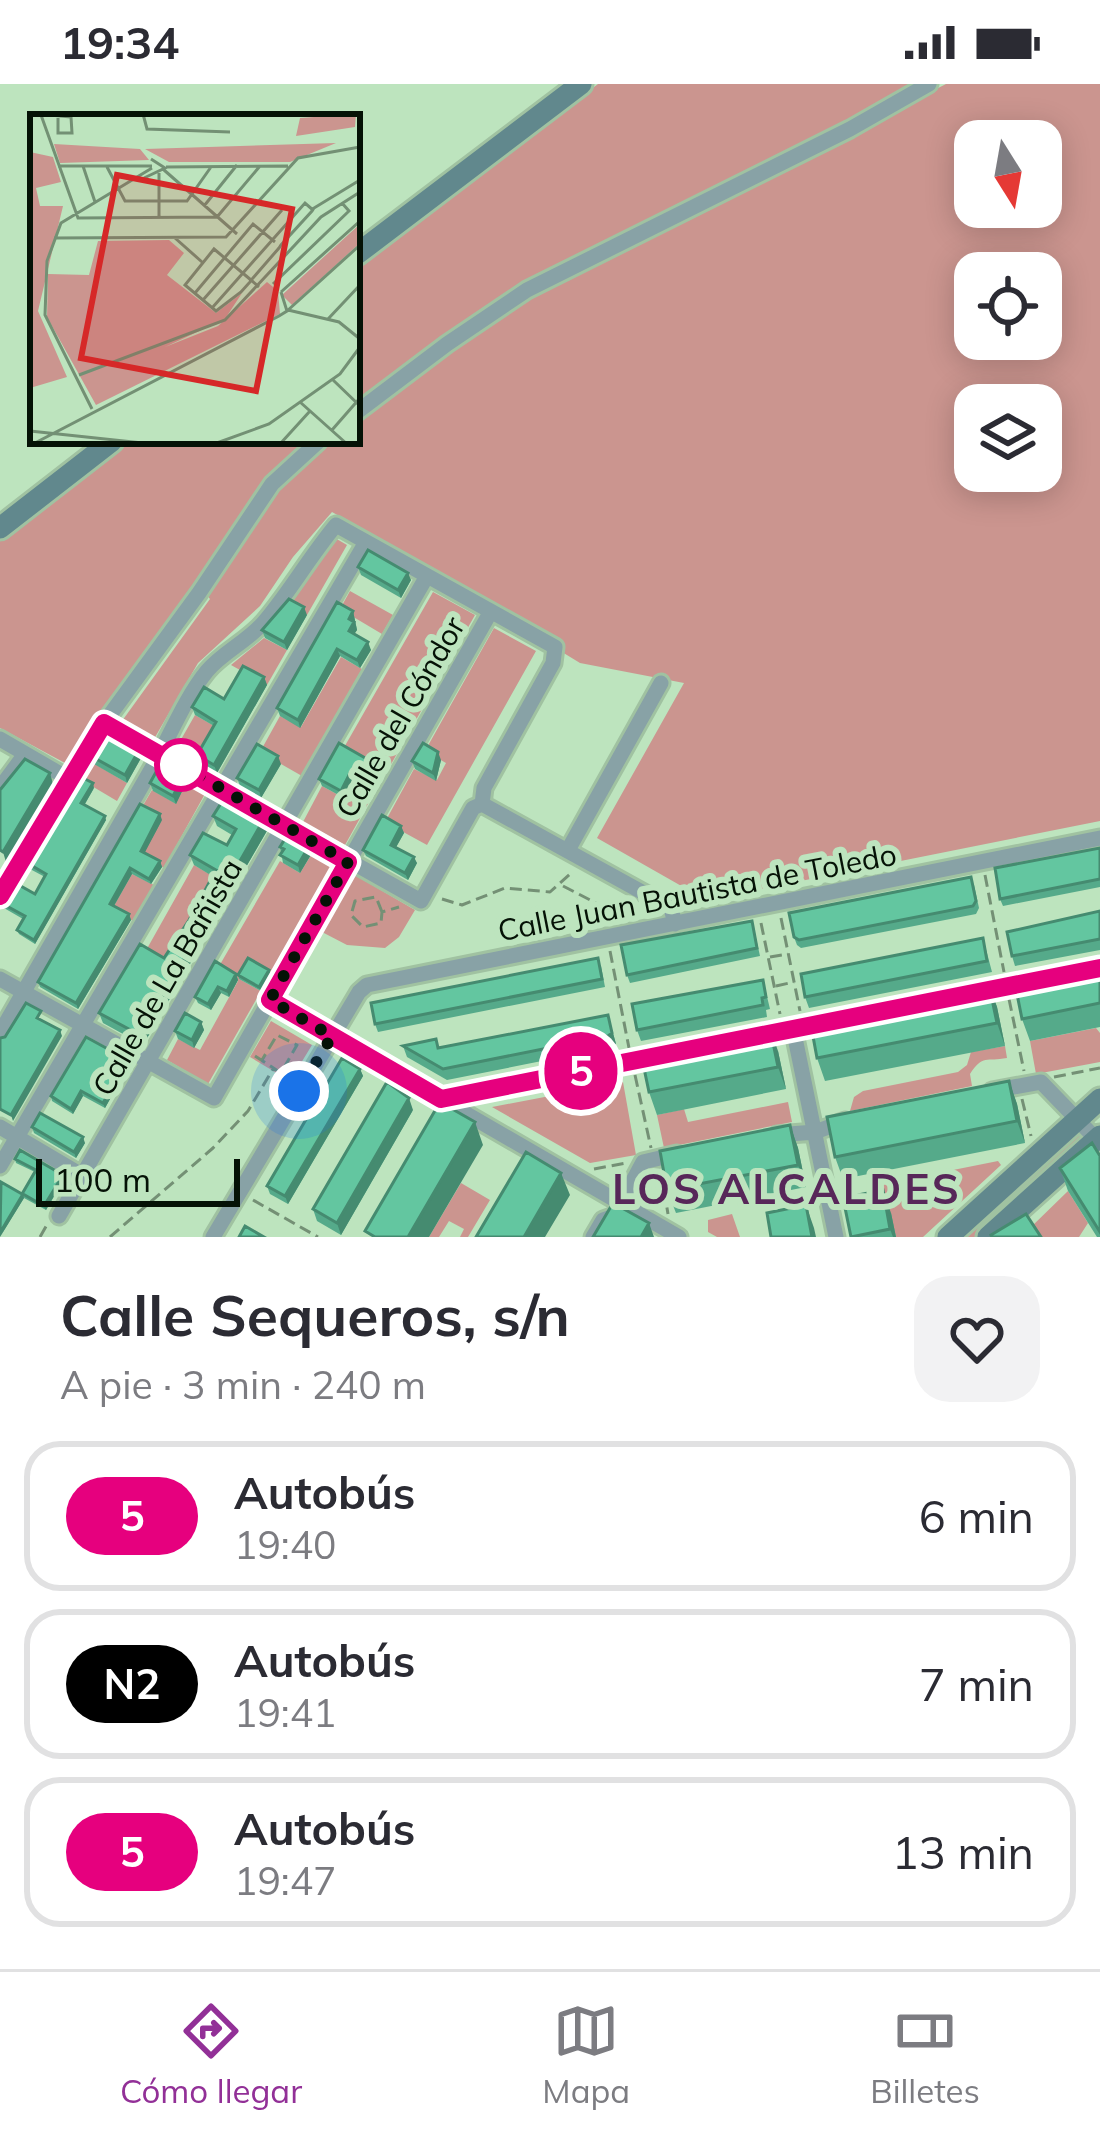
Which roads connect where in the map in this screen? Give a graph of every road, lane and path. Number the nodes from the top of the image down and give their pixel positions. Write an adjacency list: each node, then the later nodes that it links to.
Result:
1 (581, 84): 3 (street)
2 (929, 84): 4 (street)
3 (360, 252)
4 (360, 410)
5 (108, 444): 7 (street)
6 (316, 444): 12 (street)
7 (0, 528)
8 (366, 542): 9 (street); 15 (street); 18 (street)
9 (427, 576): 10 (street); 20 (street, Calle de La Bañista)
10 (490, 613): 19 (street); 23 (street, Calle del Cóndor)
11 (661, 683): 22 (street)
12 (104, 723): 15 (street); 16 (street)
13 (0, 739): 14 (street)
14 (25, 754): 16 (street); 17 (street)
15 (160, 754): 18 (street); 43 (street)
16 (69, 779): 27 (street)
17 (0, 788)
18 (221, 788): 20 (street); 49 (street)
19 (482, 804): 22 (street); 29 (street)
20 (286, 825): 23 (street); 60 (street, Calle de La Bañista)
21 (1100, 838): 34 (street, Calle Juan Bautista de Toledo)
22 (568, 850): 34 (street)
23 (348, 862): 29 (street); 45 (street, Calle del Cóndor)
24 (570, 874): 25 (path)
25 (562, 885): 28 (path); 33 (path)
26 (988, 891): 35 (path)
27 (0, 896)
28 (442, 899)
29 (413, 902): 30 (path)
30 (382, 912): 30 (path)
31 (781, 918): 36 (path)
32 (760, 922): 37 (path)
33 (604, 923)
34 (675, 924): 52 (street, Calle Juan Bautista de Toledo)
35 (1000, 953)
36 (788, 954): 37 (path); 41 (path)
37 (768, 957): 42 (path)
38 (613, 965): 54 (path)
39 (1060, 976): 44 (street)
40 (0, 979): 43 (street)
41 (794, 982): 42 (path); 46 (path)
42 (774, 986): 46 (path)
43 (23, 991): 49 (street); 50 (street)
44 (965, 995)
45 (270, 1000): 52 (street); 60 (street, Calle del Cóndor)
46 (792, 1019): 47 (street); 53 (street); 74 (street)
47 (838, 1019)
48 (1014, 1021): 62 (path)
49 (84, 1026): 60 (street); 75 (street)
50 (0, 1033)
51 (290, 1033): 55 (path)
52 (332, 1036): 70 (street); 90 (street, Calle Juan Bautista de Toledo)
53 (746, 1037)
54 (628, 1039)
55 (286, 1040): 58 (path); 59 (path)
56 (678, 1051): 70 (street)
57 (250, 1053): 59 (path)
58 (290, 1058): 61 (path); 64 (path)
59 (262, 1060): 64 (path)
60 (151, 1061): 83 (street, Calle de La Bañista)
61 (301, 1064)
62 (1023, 1067)
63 (1100, 1068): 65 (path)
64 (272, 1069): 89 (path)
65 (1041, 1082): 66 (street); 72 (street)
66 (1019, 1086): 67 (street); 78 (path)
67 (974, 1095)
68 (640, 1096): 80 (path)
69 (1100, 1099): 72 (street)
70 (438, 1105): 85 (street)
71 (861, 1118): 74 (street)
72 (1077, 1120): 77 (street); 95 (street)
73 (0, 1126): 75 (street)
74 (815, 1132): 76 (street); 94 (street)
75 (17, 1137): 81 (street); 83 (street)
76 (766, 1137)
77 (1099, 1139): 96 (street)
78 (1034, 1141)
79 (699, 1150): 80 (street)
80 (649, 1156): 82 (path); 85 (street); 86 (path)
81 (0, 1166)
82 (592, 1170)
83 (83, 1176): 87 (street, Calle de La Bañista)
84 (253, 1199): 91 (path)
85 (621, 1203): 92 (street); 93 (street)
86 (668, 1214)
87 (54, 1219): 88 (path)
88 (40, 1237)
89 (110, 1237)
90 (213, 1237)
91 (318, 1237)
92 (593, 1237)
93 (679, 1237)
94 (836, 1237)
95 (949, 1237)
96 (988, 1237)

